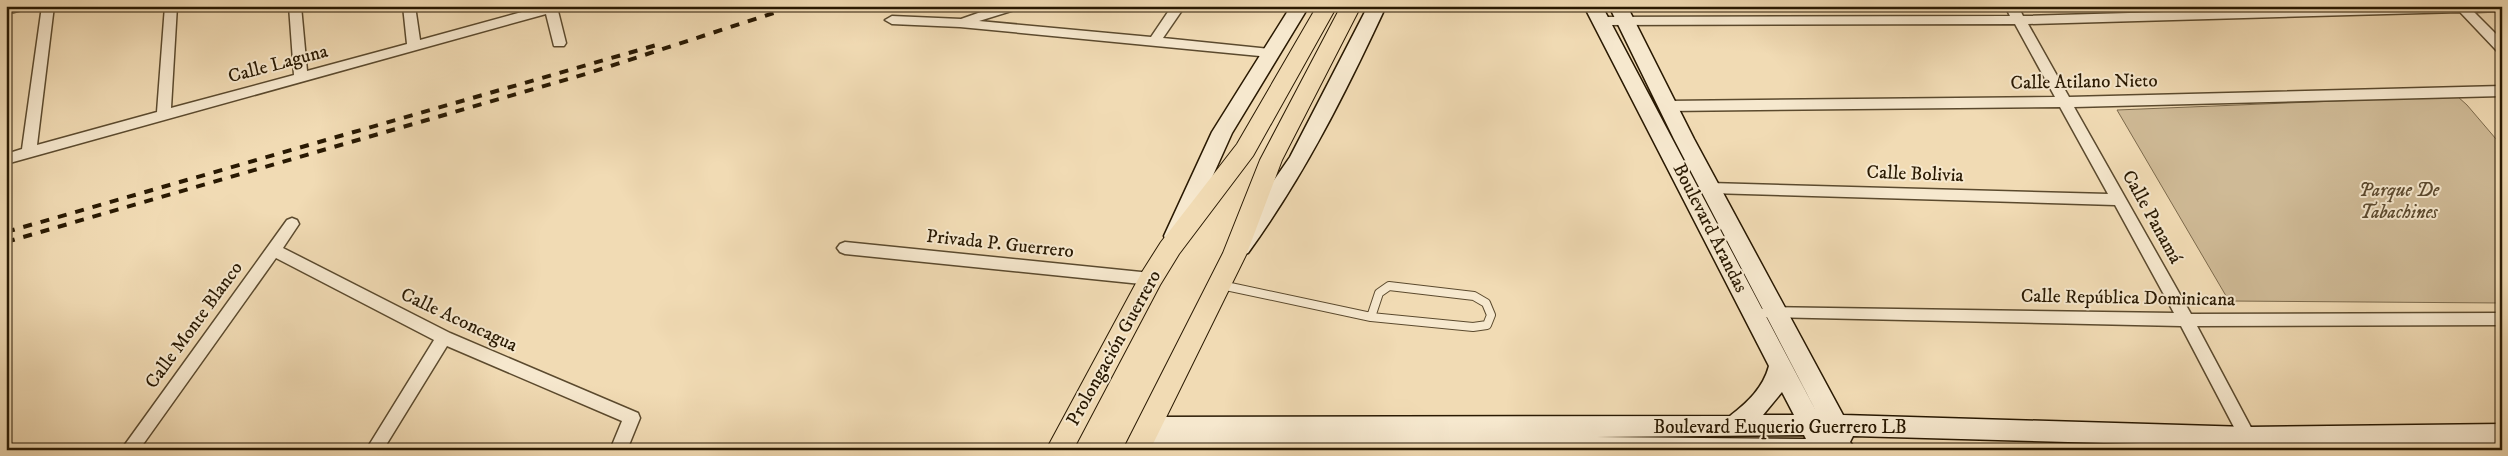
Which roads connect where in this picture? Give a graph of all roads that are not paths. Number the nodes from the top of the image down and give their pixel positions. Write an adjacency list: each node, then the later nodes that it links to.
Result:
1 (20, 6): 16 (street)
2 (48, 6): 32 (street)
3 (171, 6): 31 (street)
4 (295, 6): 27 (street)
5 (409, 6): 24 (street)
6 (1014, 6): 21 (street)
7 (1179, 6): 22 (street)
8 (1300, 6): 26 (main road)
9 (1327, 6): 38 (main road, Prolongación Guerrero)
10 (1351, 6): 40 (main road)
11 (1377, 6): 40 (main road)
12 (2011, 6): 20 (street, Calle Panamá)
13 (554, 7): 23 (street); 24 (street, Calle Laguna)
14 (2462, 7): 15 (street); 20 (street); 25 (street)
15 (2502, 8)
16 (6, 10)
17 (1621, 13): 18 (street); 20 (street); 30 (main road, Boulevard Arandas)
18 (1597, 14): 44 (main road, Boulevard Arandas)
19 (892, 20): 21 (street)
20 (2018, 20): 29 (street, Calle Panamá)
21 (960, 23): 22 (street)
22 (1154, 42): 26 (street)
23 (559, 43)
24 (414, 46): 27 (street, Calle Laguna)
25 (2502, 48)
26 (1270, 53): 38 (main road)
27 (301, 77): 31 (street, Calle Laguna)
28 (2502, 91): 29 (street, Calle Atilano Nieto)
29 (2064, 102): 30 (street, Calle Atilano Nieto); 35 (street, Calle Panamá)
30 (1668, 106): 34 (main road, Boulevard Arandas)
31 (164, 115): 32 (street, Calle Laguna)
32 (29, 152): 33 (street, Calle Laguna)
33 (6, 159)
34 (1710, 188): 35 (street, Calle Bolivia); 43 (main road, Boulevard Arandas)
35 (2119, 200): 47 (street, Calle Panamá)
36 (292, 224): 39 (street, Calle Monte Blanco)
37 (845, 248): 41 (street, Privada P. Guerrero)
38 (1170, 248): 41 (main road, Prolongación Guerrero)
39 (273, 250): 48 (street, Calle Aconcagua); 57 (street, Calle Monte Blanco)
40 (1235, 253): 42 (main road)
41 (1151, 279): 60 (main road, Prolongación Guerrero)
42 (1219, 285): 45 (lane); 54 (main road)
43 (1776, 312): 44 (street, Calle República Dominicana); 47 (street, Calle República Dominicana); 50 (main road, Boulevard Arandas)
44 (1754, 313): 49 (main road, Boulevard Arandas)
45 (1371, 317): 45 (lane)
46 (2502, 319): 47 (street, Calle República Dominicana)
47 (2186, 320): 55 (street, Calle Panamá)
48 (444, 338): 58 (street); 59 (street, Calle Aconcagua)
49 (1780, 366): 51 (main road); 52 (main road, Boulevard Arandas)
50 (1835, 425): 52 (main road, Boulevard Euquerio Guerrero LB); 55 (main road, Boulevard Euquerio Guerrero LB); 63 (main road, Boulevard Arandas)
51 (1734, 426): 52 (main road, Boulevard Euquerio Guerrero LB); 56 (main road, Boulevard Euquerio Guerrero LB)
52 (1810, 426): 61 (main road, Boulevard Arandas)
53 (2502, 434): 55 (main road, Boulevard Euquerio Guerrero LB)
54 (1141, 440): 56 (main road, Boulevard Euquerio Guerrero LB)
55 (2251, 443)
56 (1472, 445): 61 (main road, Boulevard Euquerio Guerrero LB)
57 (129, 450)
58 (374, 450)
59 (618, 450)
60 (1059, 450)
61 (1827, 450): 62 (main road, Boulevard Euquerio Guerrero LB)
62 (1844, 450)
63 (1851, 450)

